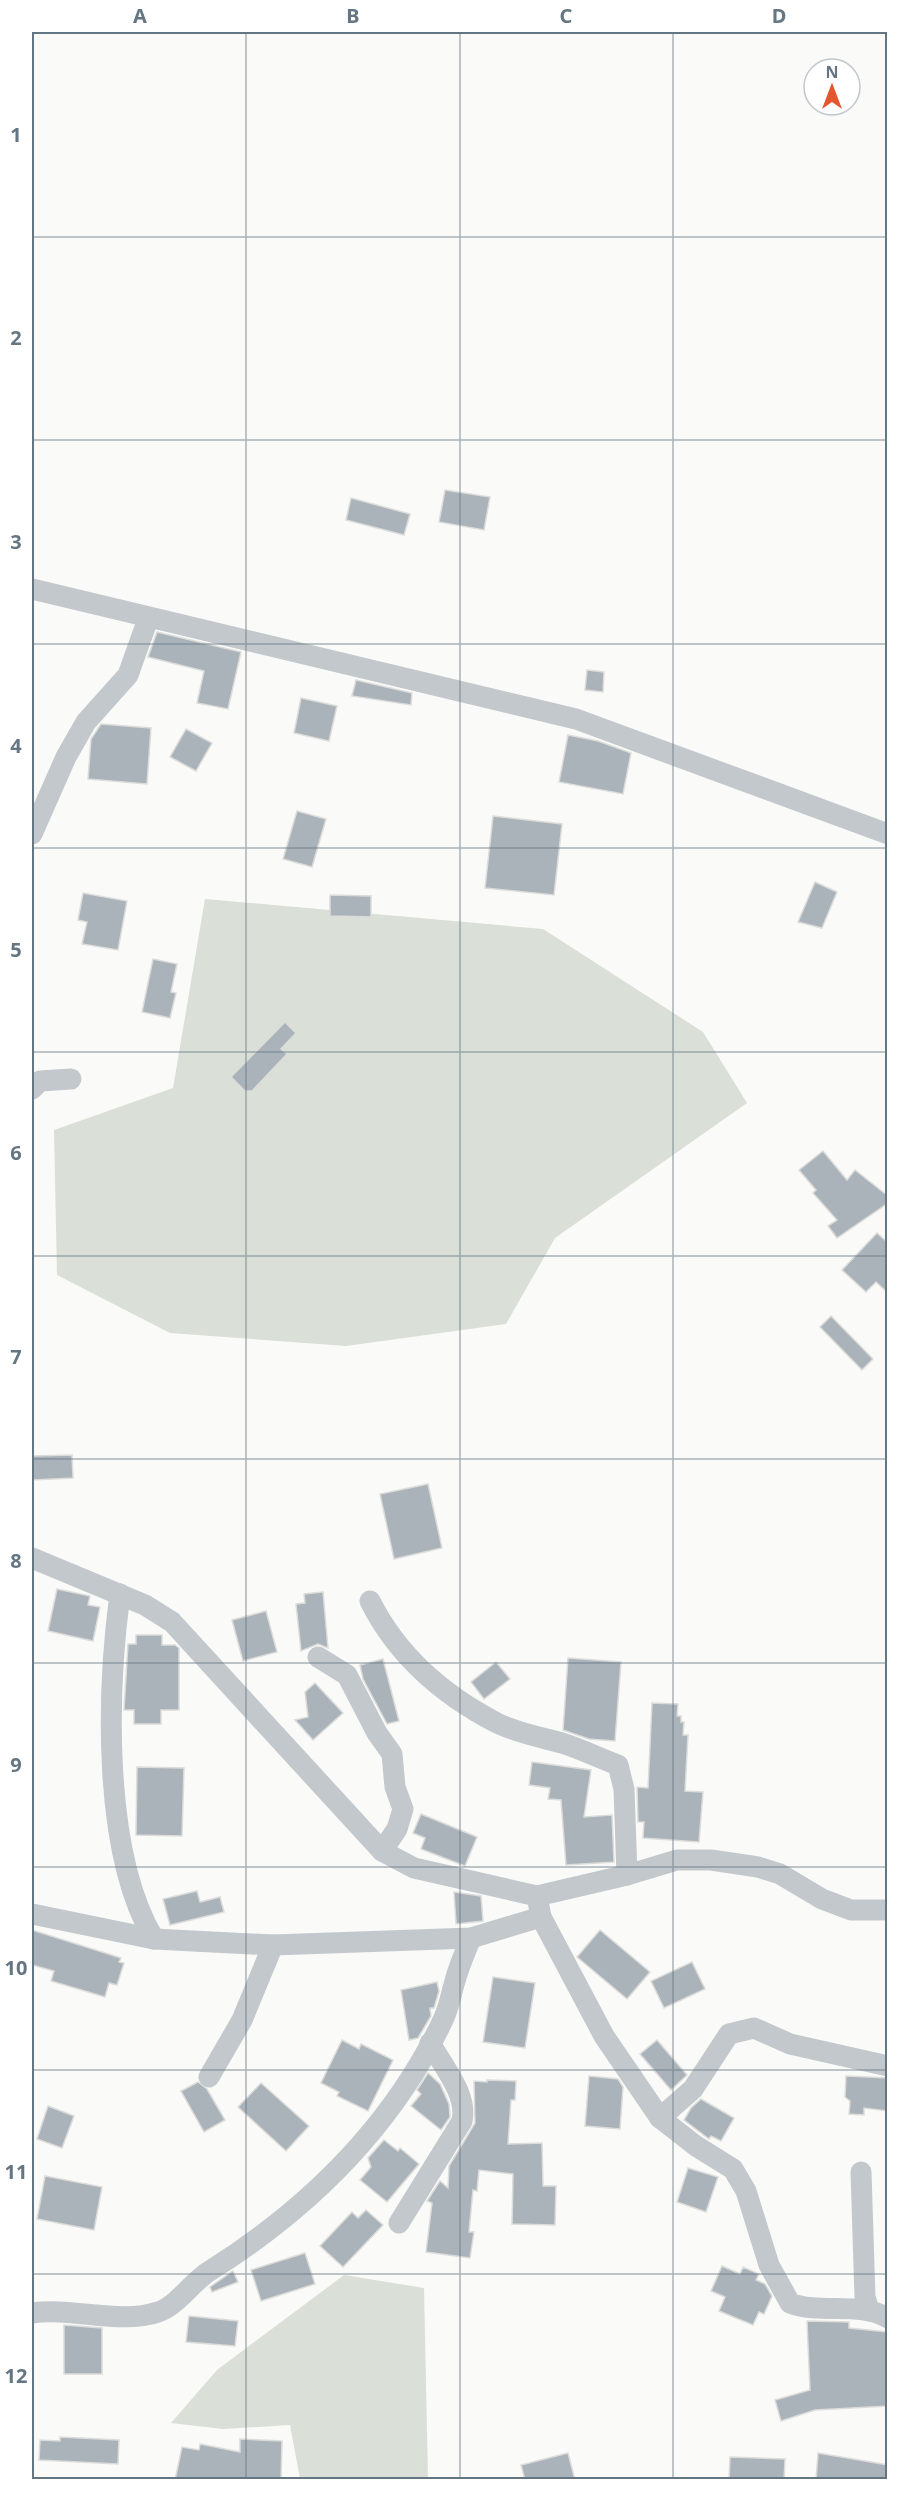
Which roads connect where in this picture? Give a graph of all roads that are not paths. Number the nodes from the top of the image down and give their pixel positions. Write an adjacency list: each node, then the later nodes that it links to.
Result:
1 (32, 590): 2 (street)
2 (148, 619): 3 (street); 4 (street)
3 (32, 834)
4 (888, 834)
5 (71, 1079): 6 (street)
6 (32, 1089)
7 (32, 1558): 8 (street)
8 (120, 1594): 11 (street); 18 (street)
9 (370, 1601): 12 (street)
10 (318, 1657): 11 (street)
11 (382, 1851): 13 (street)
12 (627, 1875): 13 (street); 14 (street)
13 (537, 1896): 16 (street)
14 (888, 1910)
15 (32, 1914): 18 (street)
16 (541, 1917): 17 (street); 23 (street)
17 (471, 1938): 19 (street); 20 (street)
18 (154, 1939): 19 (street)
19 (273, 1945): 22 (street)
20 (430, 2043): 25 (street); 26 (street)
21 (888, 2066): 23 (street)
22 (209, 2077)
23 (660, 2118): 27 (street)
24 (861, 2172): 27 (street)
25 (399, 2223)
26 (32, 2313)
27 (878, 2315)

